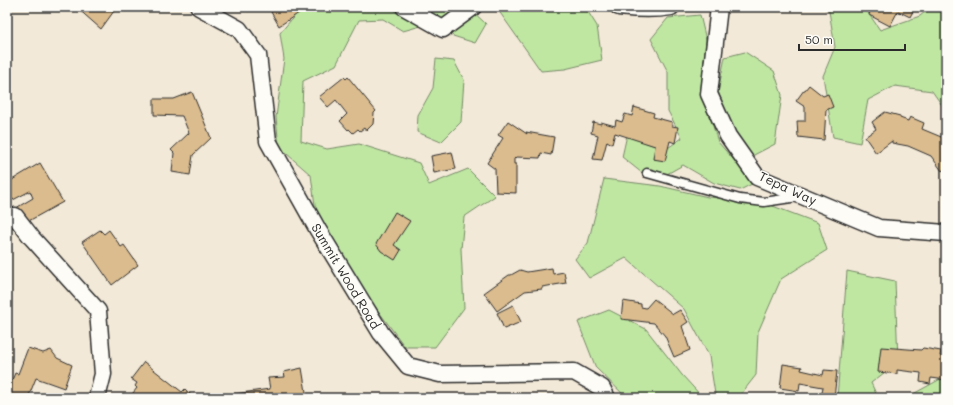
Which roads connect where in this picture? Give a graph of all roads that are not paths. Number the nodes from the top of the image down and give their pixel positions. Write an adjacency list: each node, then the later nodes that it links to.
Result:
1 (199, 7): 12 (street, Summit Wood Road)
2 (404, 7): 3 (street)
3 (473, 7)
4 (618, 7): 5 (street)
5 (671, 7)
6 (719, 7): 8 (street, Tepa Way)
7 (647, 173): 8 (lane)
8 (802, 196): 10 (street, Tepa Way)
9 (15, 216): 11 (street)
10 (946, 232)
11 (97, 398)
12 (607, 398)

